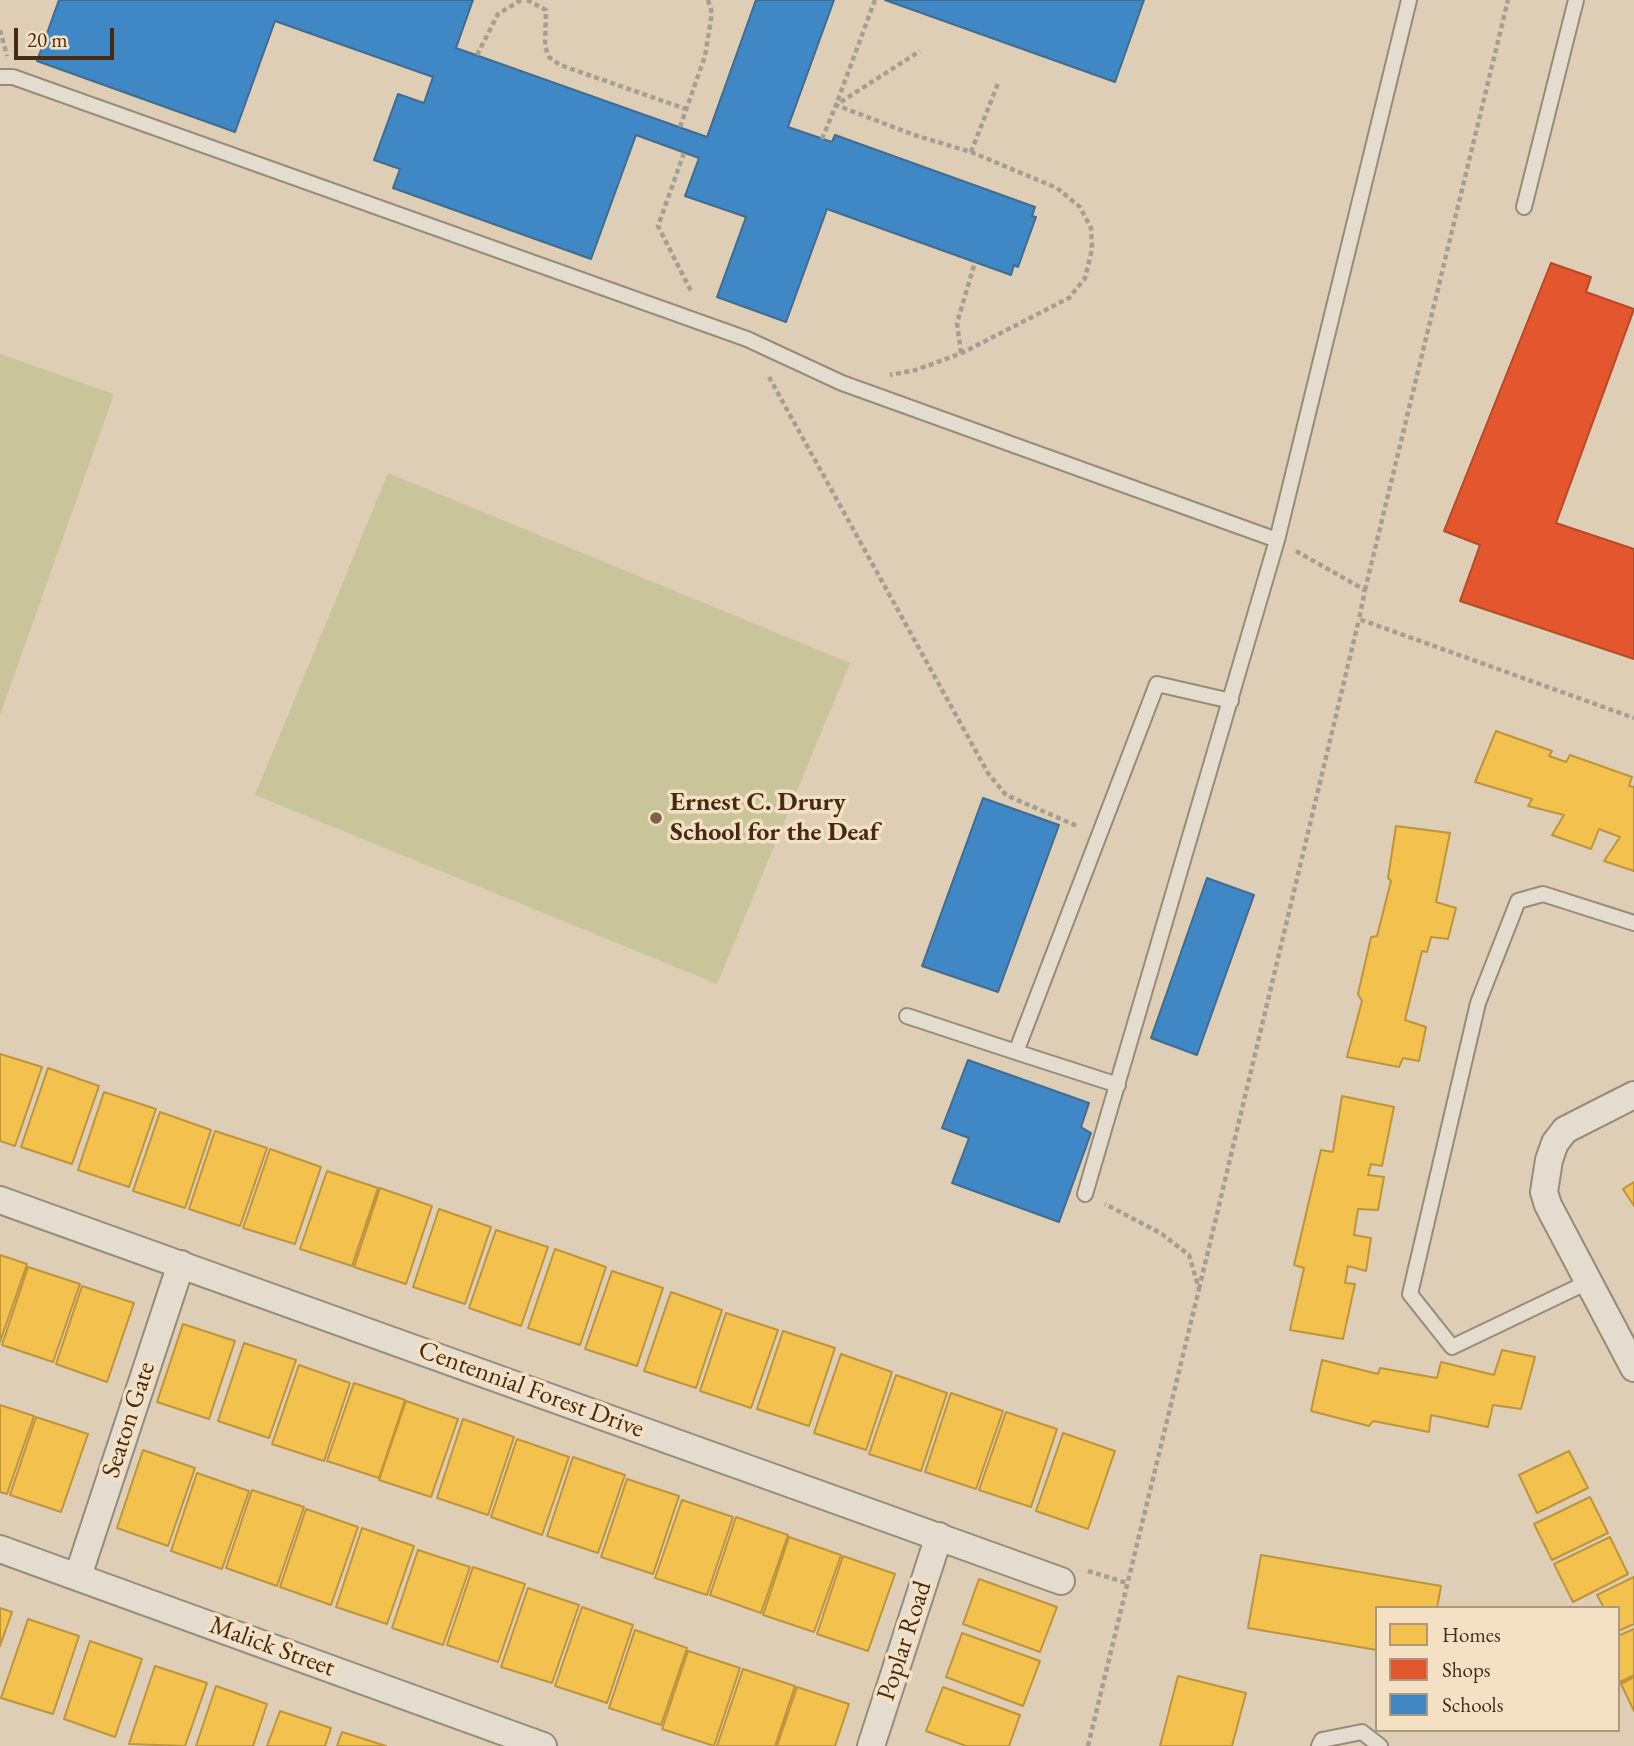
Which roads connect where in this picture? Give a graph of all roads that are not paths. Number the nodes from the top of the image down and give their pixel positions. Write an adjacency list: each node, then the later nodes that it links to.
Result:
1 (1409, 0): 5 (lane)
2 (1576, 0): 4 (lane)
3 (0, 77): 5 (lane)
4 (1524, 207)
5 (1277, 540): 6 (lane)
6 (1231, 701): 9 (lane); 10 (lane)
7 (1634, 923): 15 (lane)
8 (907, 1016): 9 (lane)
9 (1016, 1052): 10 (lane)
10 (1118, 1085): 12 (lane)
11 (1634, 1095): 15 (street)
12 (1085, 1194)
13 (0, 1200): 14 (street, Centennial Forest Drive)
14 (181, 1264): 17 (street, Centennial Forest Drive); 19 (street, Seaton Gate)
15 (1588, 1282): 16 (street)
16 (1634, 1368)
17 (939, 1536): 20 (street, Centennial Forest Drive); 22 (street, Poplar Road)
18 (0, 1549): 19 (street, Malick Street)
19 (78, 1576): 21 (street, Malick Street)
20 (1061, 1581)
21 (543, 1746)
22 (871, 1746)
23 (1319, 1746): 24 (lane)
24 (1380, 1746)

